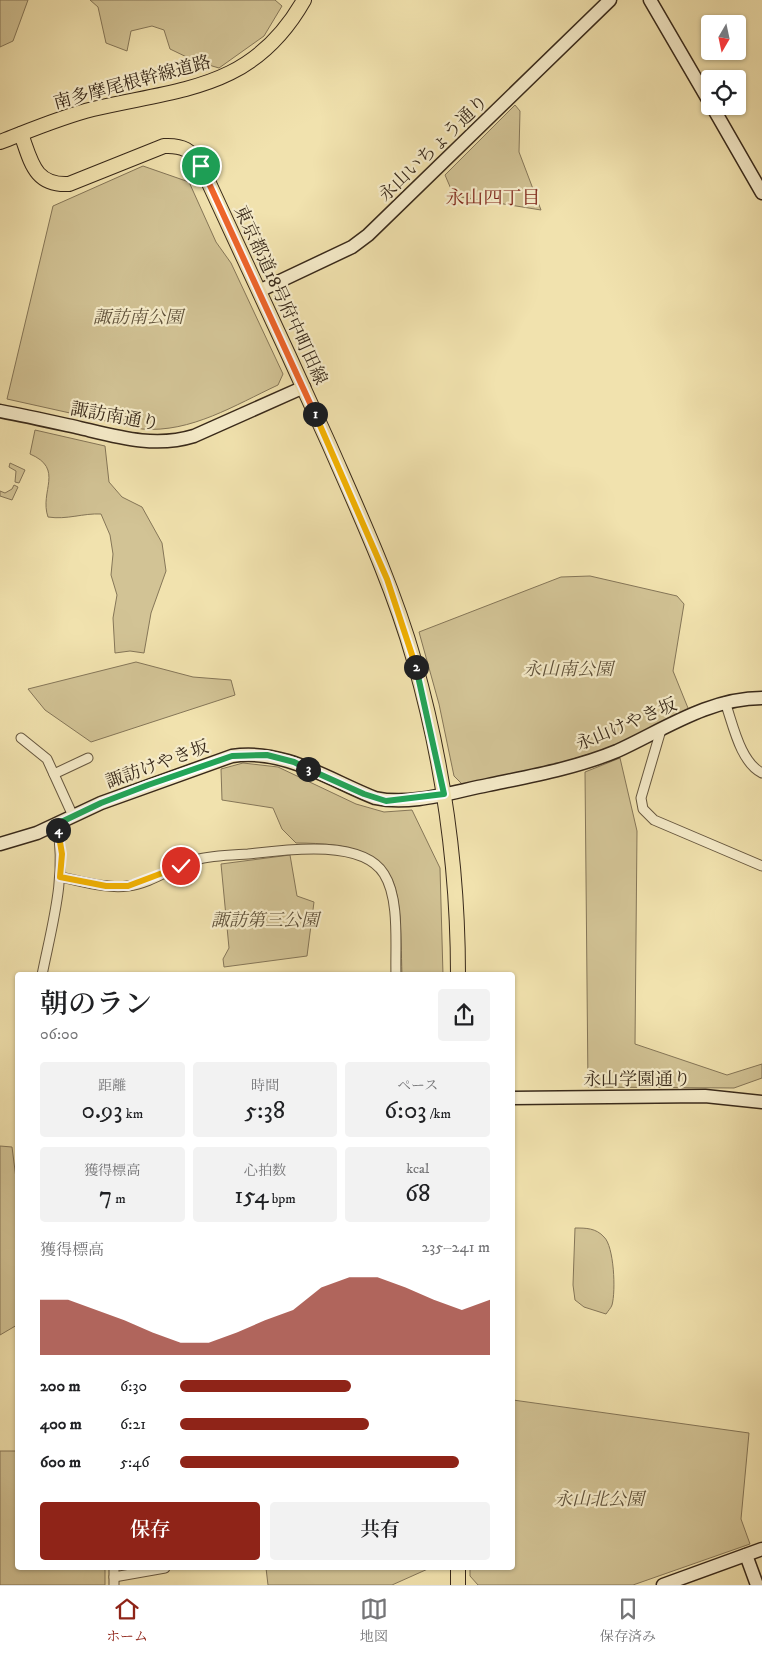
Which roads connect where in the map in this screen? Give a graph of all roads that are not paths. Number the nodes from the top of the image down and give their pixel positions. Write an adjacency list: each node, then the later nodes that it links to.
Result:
1 (304, 0): 6 (main road, 南多摩尾根幹線道路)
2 (610, 0): 9 (street, 永山いちょう通り)
3 (650, 0): 4 (street)
4 (701, 88)
5 (717, 115): 8 (street)
6 (21, 134): 7 (main road, 南多摩尾根幹線道路); 9 (main road, 東京都道18号府中町田線)
7 (0, 142)
8 (762, 193)
9 (259, 291): 10 (main road, 東京都道18号府中町田線)
10 (304, 387): 11 (street, 諏訪南通り); 19 (main road, 東京都道18号府中町田線)
11 (0, 411)
12 (762, 698): 13 (street, 永山けやき坂)
13 (725, 702): 14 (street, 永山けやき坂); 17 (street)
14 (661, 730): 19 (street, 永山けやき坂); 23 (street)
15 (22, 738): 18 (street)
16 (88, 758): 18 (street)
17 (762, 773)
18 (54, 774): 20 (street)
19 (444, 794): 20 (street, 諏訪けやき坂); 27 (main road, 東京都道18号府中町田線)
20 (73, 816): 21 (street, 諏訪けやき坂)
21 (57, 824): 22 (street, 諏訪けやき坂); 24 (street)
22 (0, 844)
23 (762, 866)
24 (60, 877): 25 (street); 26 (street)
25 (43, 972)
26 (396, 972)
27 (458, 972)
28 (515, 1098): 29 (street, 永山学園通り)
29 (762, 1102)
30 (762, 1549): 31 (street)
31 (746, 1555): 36 (street); 37 (street)
32 (152, 1570): 34 (street)
33 (458, 1570): 35 (main road)
34 (114, 1576)
35 (458, 1585)
36 (663, 1585)
37 (757, 1585)

